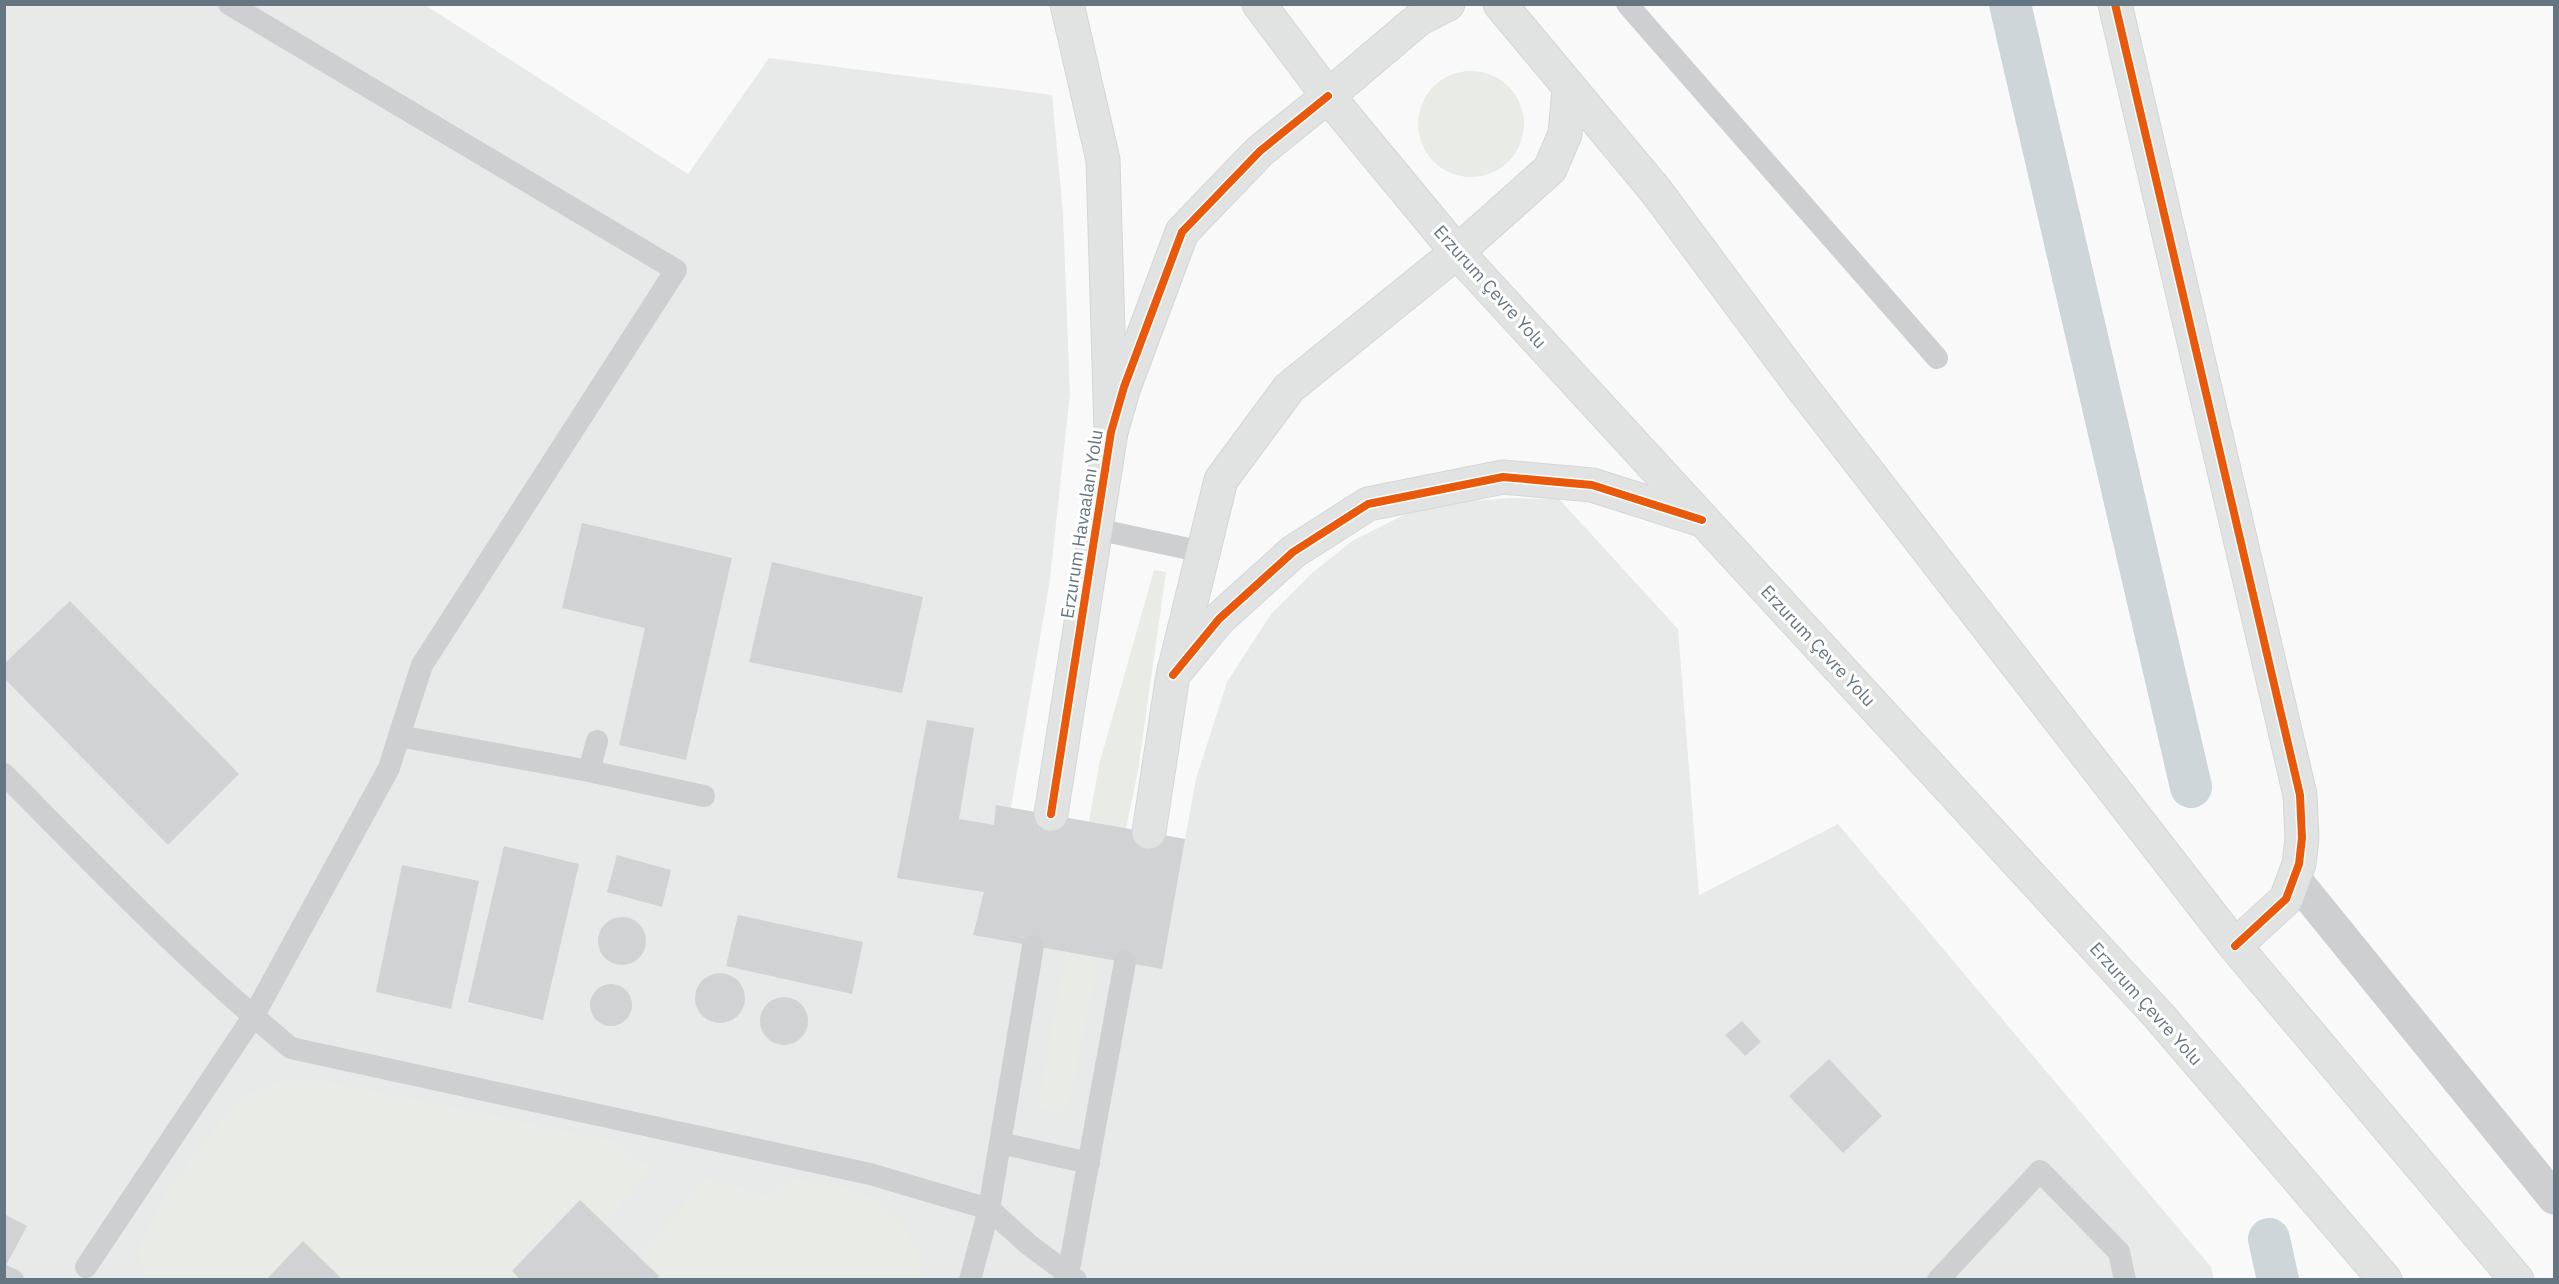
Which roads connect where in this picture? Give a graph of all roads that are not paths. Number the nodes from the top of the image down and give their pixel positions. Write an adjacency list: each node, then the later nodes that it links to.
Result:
1 (229, 4): 17 (lane)
2 (1067, 4): 12 (main road)
3 (1259, 4): 9 (main road, Erzurum Çevre Yolu)
4 (1448, 4): 9 (main road, Erzurum Havaalanı Yolu)
5 (1627, 4): 11 (lane)
6 (2115, 4): 24 (main road)
7 (1497, 5): 8 (main road)
8 (1569, 88): 10 (main road); 26 (main road)
9 (1328, 96): 10 (main road, Erzurum Çevre Yolu); 12 (main road, Erzurum Havaalanı Yolu)
10 (1457, 252): 13 (main road, Erzurum Çevre Yolu); 15 (main road)
11 (1937, 358)
12 (1111, 432): 14 (main road, Erzurum Havaalanı Yolu)
13 (1702, 520): 16 (main road); 40 (main road, Erzurum Çevre Yolu)
14 (1096, 529): 15 (lane); 22 (main road, Erzurum Havaalanı Yolu)
15 (1203, 552): 16 (main road)
16 (1173, 675): 23 (main road)
17 (399, 736): 19 (lane); 28 (lane)
18 (597, 741): 19 (lane)
19 (589, 771): 21 (lane)
20 (4, 774): 28 (lane)
21 (704, 796)
22 (1051, 814)
23 (1149, 832)
24 (2294, 878): 26 (main road); 31 (street)
25 (1034, 946): 29 (lane)
26 (2235, 946): 41 (main road)
27 (1125, 962): 30 (lane)
28 (253, 1017): 32 (lane); 34 (lane)
29 (1000, 1143): 30 (lane); 32 (lane)
30 (1089, 1163): 35 (lane)
31 (2554, 1198)
32 (989, 1209): 35 (lane); 37 (lane)
33 (4, 1276): 36 (lane)
34 (88, 1276)
35 (1071, 1278)
36 (13, 1280)
37 (970, 1280)
38 (1938, 1280): 39 (lane)
39 (2125, 1280)
40 (2385, 1280)
41 (2517, 1280)

